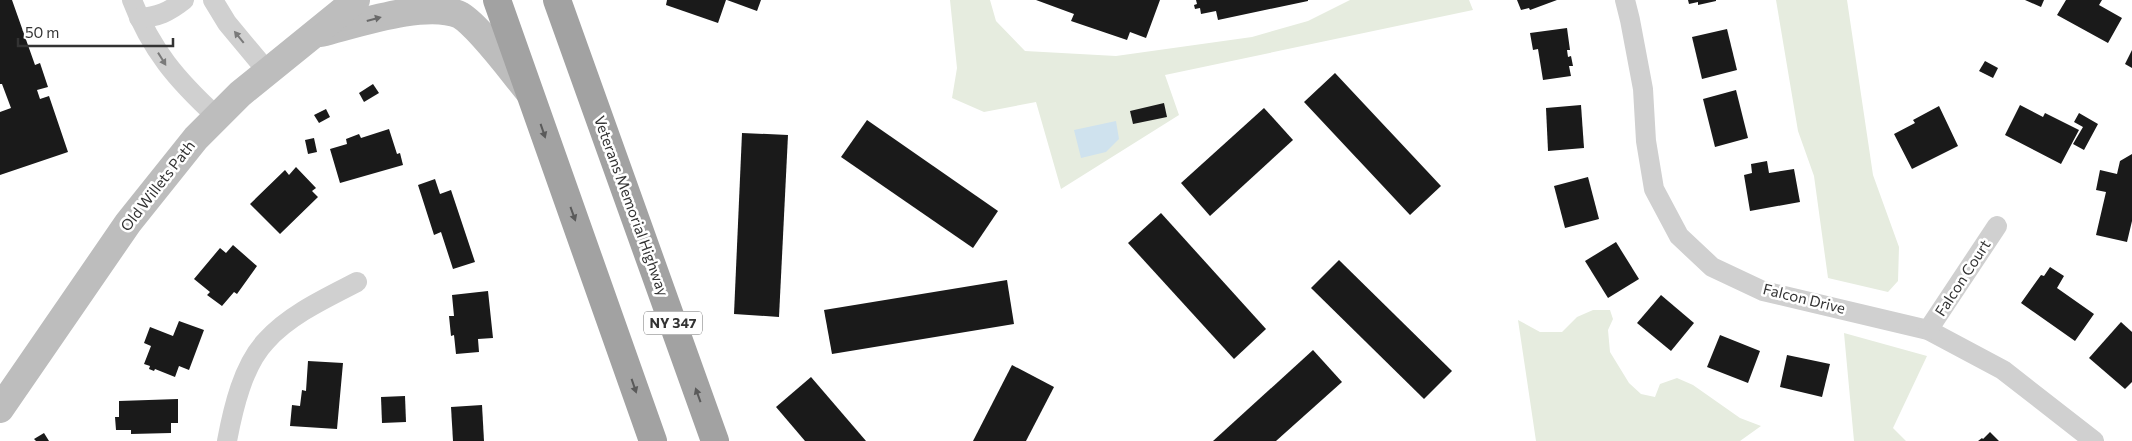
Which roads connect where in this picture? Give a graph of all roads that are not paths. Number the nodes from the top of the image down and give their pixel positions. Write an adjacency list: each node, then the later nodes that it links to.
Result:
1 (184, 0): 8 (street)
2 (213, 0): 10 (street, one-way to 2)
3 (356, 0): 9 (main road, Old Willets Path)
4 (497, 0): 11 (highway)
5 (557, 0): 12 (highway, Veterans Memorial Highway / NY 347)
6 (572, 0): 12 (main road)
7 (1625, 0): 16 (street, Falcon Drive)
8 (136, 9): 13 (street, one-way to 13)
9 (310, 36): 10 (main road, Old Willets Path); 11 (main road, one-way to 11)
10 (267, 71): 13 (main road, Old Willets Path)
11 (530, 94): 19 (highway, one-way to 19)
12 (591, 94): 20 (highway, Veterans Memorial Highway / NY 347, one-way to 12)
13 (216, 116): 17 (main road, Old Willets Path)
14 (1997, 226): 16 (street, Falcon Court)
15 (357, 282): 18 (street)
16 (1928, 330): 21 (street, Falcon Drive)
17 (0, 408)
18 (228, 441)
19 (653, 441)
20 (715, 441)
21 (2094, 441)

